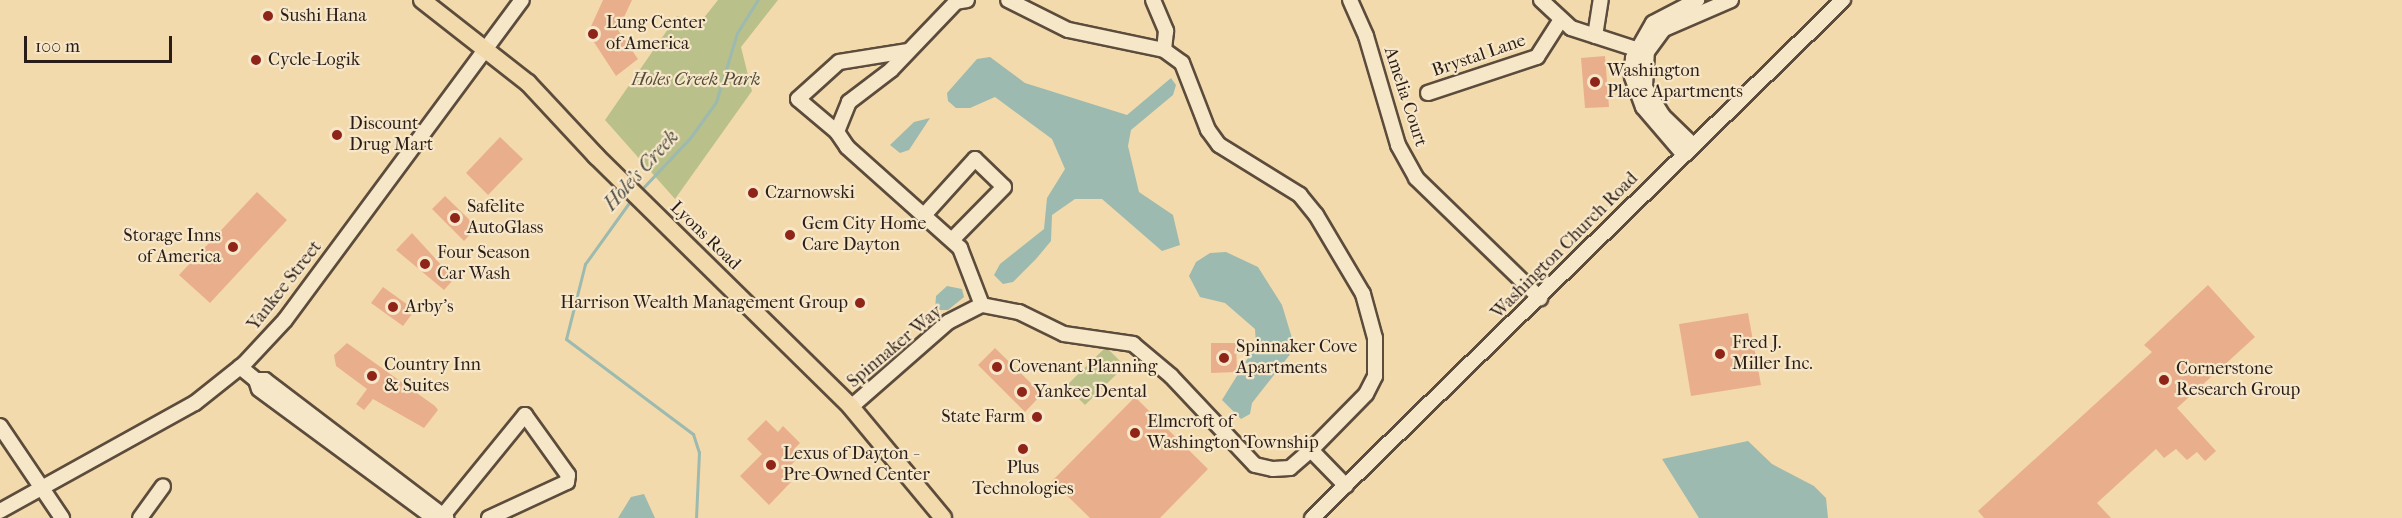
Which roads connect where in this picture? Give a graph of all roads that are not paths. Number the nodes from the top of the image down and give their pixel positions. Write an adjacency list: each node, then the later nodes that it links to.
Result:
1 (422, 0): 14 (main road, Lyons Road)
2 (522, 0): 14 (street, Yankee Street)
3 (967, 0): 17 (street)
4 (1153, 0): 15 (street)
5 (1350, 0): 23 (street, Amelia Court)
6 (1541, 0): 12 (street)
7 (1601, 0): 13 (street)
8 (1697, 0): 16 (street)
9 (1731, 0): 16 (street)
10 (1843, 0): 20 (street, Washington Church Road)
11 (1016, 1): 15 (street)
12 (1560, 21): 13 (street); 18 (street, Brystal Lane)
13 (1595, 36): 16 (street)
14 (486, 49): 25 (street, Yankee Street); 26 (main road, Lyons Road)
15 (1164, 50): 28 (street)
16 (1641, 50): 20 (street)
17 (908, 51): 19 (street); 19 (street)
18 (1428, 93)
19 (837, 132): 21 (street)
20 (1688, 150): 23 (street, Washington Church Road)
21 (926, 213): 22 (street); 22 (street)
22 (952, 240): 24 (street)
23 (1540, 298): 30 (street, Washington Church Road)
24 (982, 305): 26 (street, Spinnaker Way); 28 (street)
25 (240, 368): 31 (street, Yankee Street); 33 (street)
26 (850, 407): 37 (main road, Lyons Road)
27 (0, 426): 31 (street)
28 (1311, 450): 30 (street)
29 (163, 486): 35 (street)
30 (1346, 486): 38 (street, Washington Church Road)
31 (43, 487): 32 (street, Yankee Street); 34 (street)
32 (0, 511)
33 (441, 517): 36 (street)
34 (62, 518)
35 (140, 518)
36 (489, 518)
37 (943, 518)
38 (1312, 518)

